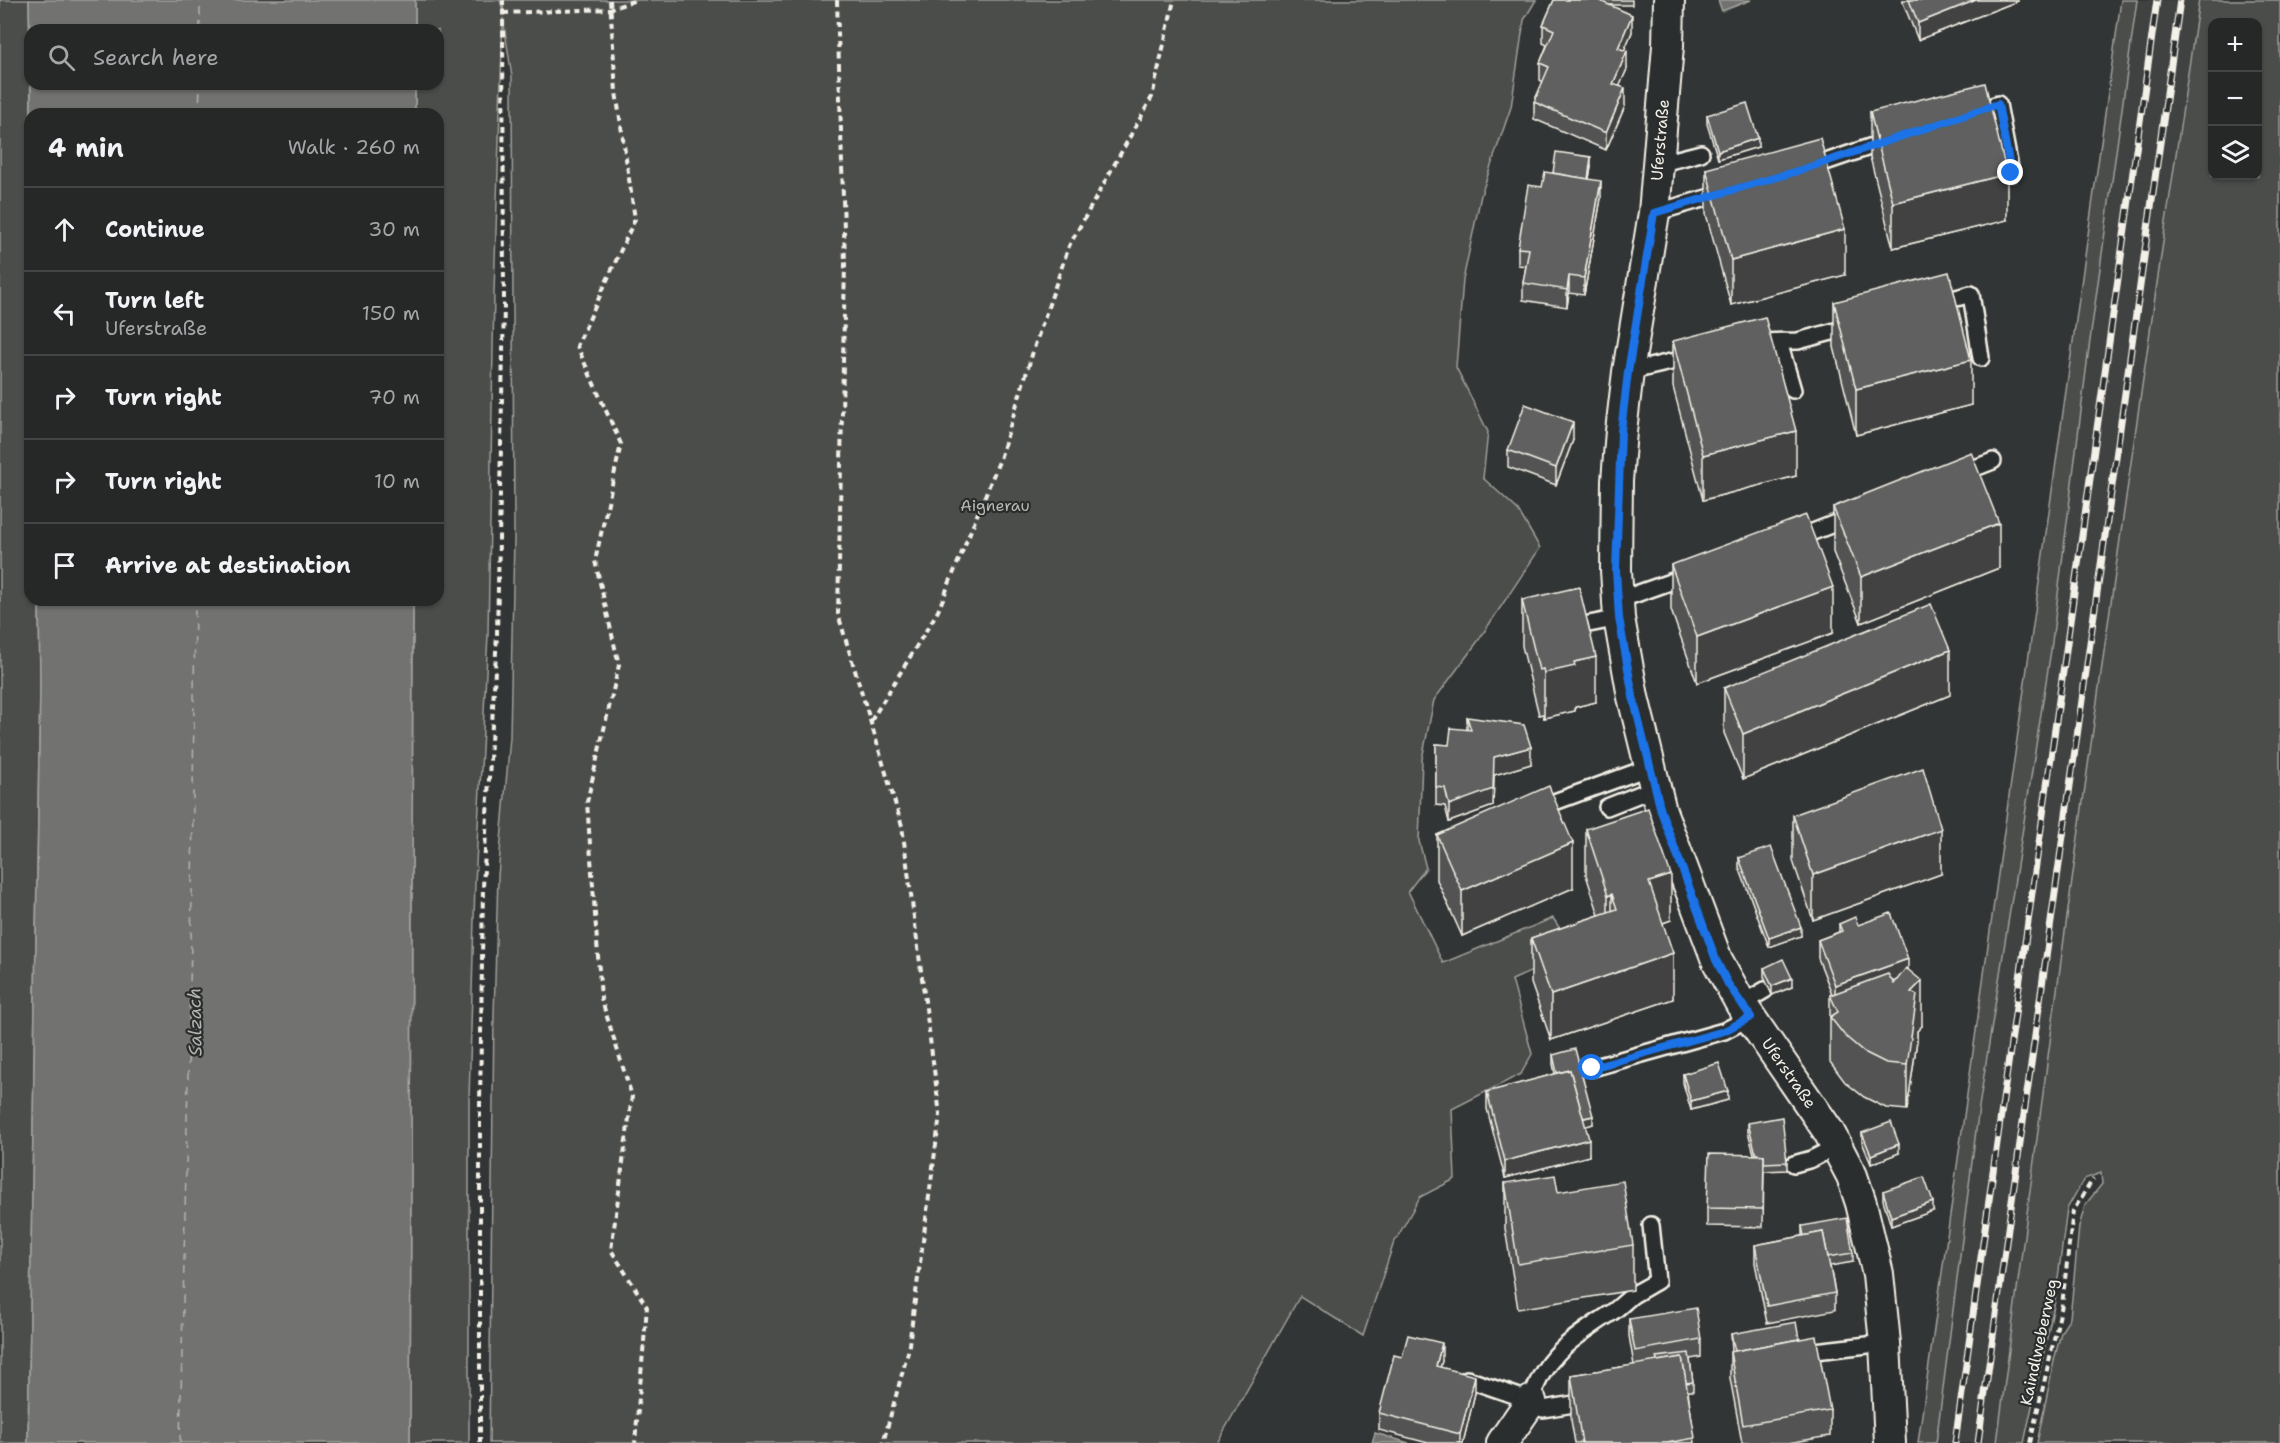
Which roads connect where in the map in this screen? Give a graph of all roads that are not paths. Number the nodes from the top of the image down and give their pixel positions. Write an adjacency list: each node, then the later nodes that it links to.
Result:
1 (1669, 0): 5 (street, Uferstraße)
2 (1954, 119): 6 (lane)
3 (1900, 137): 7 (lane)
4 (1701, 153): 5 (lane)
5 (1658, 164): 9 (street, Uferstraße)
6 (2011, 173)
7 (1790, 174)
8 (1733, 190): 9 (lane)
9 (1654, 213): 16 (street, Uferstraße)
10 (1925, 306): 15 (lane)
11 (1867, 322): 12 (lane)
12 (1779, 342): 13 (lane); 17 (lane)
13 (1742, 345)
14 (1708, 353): 16 (lane)
15 (1981, 358)
16 (1628, 372): 23 (street, Uferstraße)
17 (1793, 390)
18 (1993, 460): 19 (lane)
19 (1939, 482)
20 (1863, 512): 21 (lane)
21 (1776, 545)
22 (1709, 568): 23 (lane)
23 (1619, 609): 24 (lane); 25 (street, Uferstraße)
24 (1552, 630)
25 (1654, 795): 26 (lane); 27 (lane); 28 (street, Uferstraße)
26 (1607, 807)
27 (1529, 811)
28 (1752, 1004): 29 (lane); 30 (street, Uferstraße)
29 (1592, 1068)
30 (1837, 1146): 31 (lane); 33 (street, Uferstraße)
31 (1794, 1164)
32 (1651, 1225): 37 (lane)
33 (1885, 1343): 34 (lane); 39 (street, Uferstraße)
34 (1815, 1351)
35 (1467, 1379): 37 (lane)
36 (1609, 1398): 37 (lane)
37 (1531, 1401): 38 (street)
38 (1502, 1443)
39 (1890, 1443)

